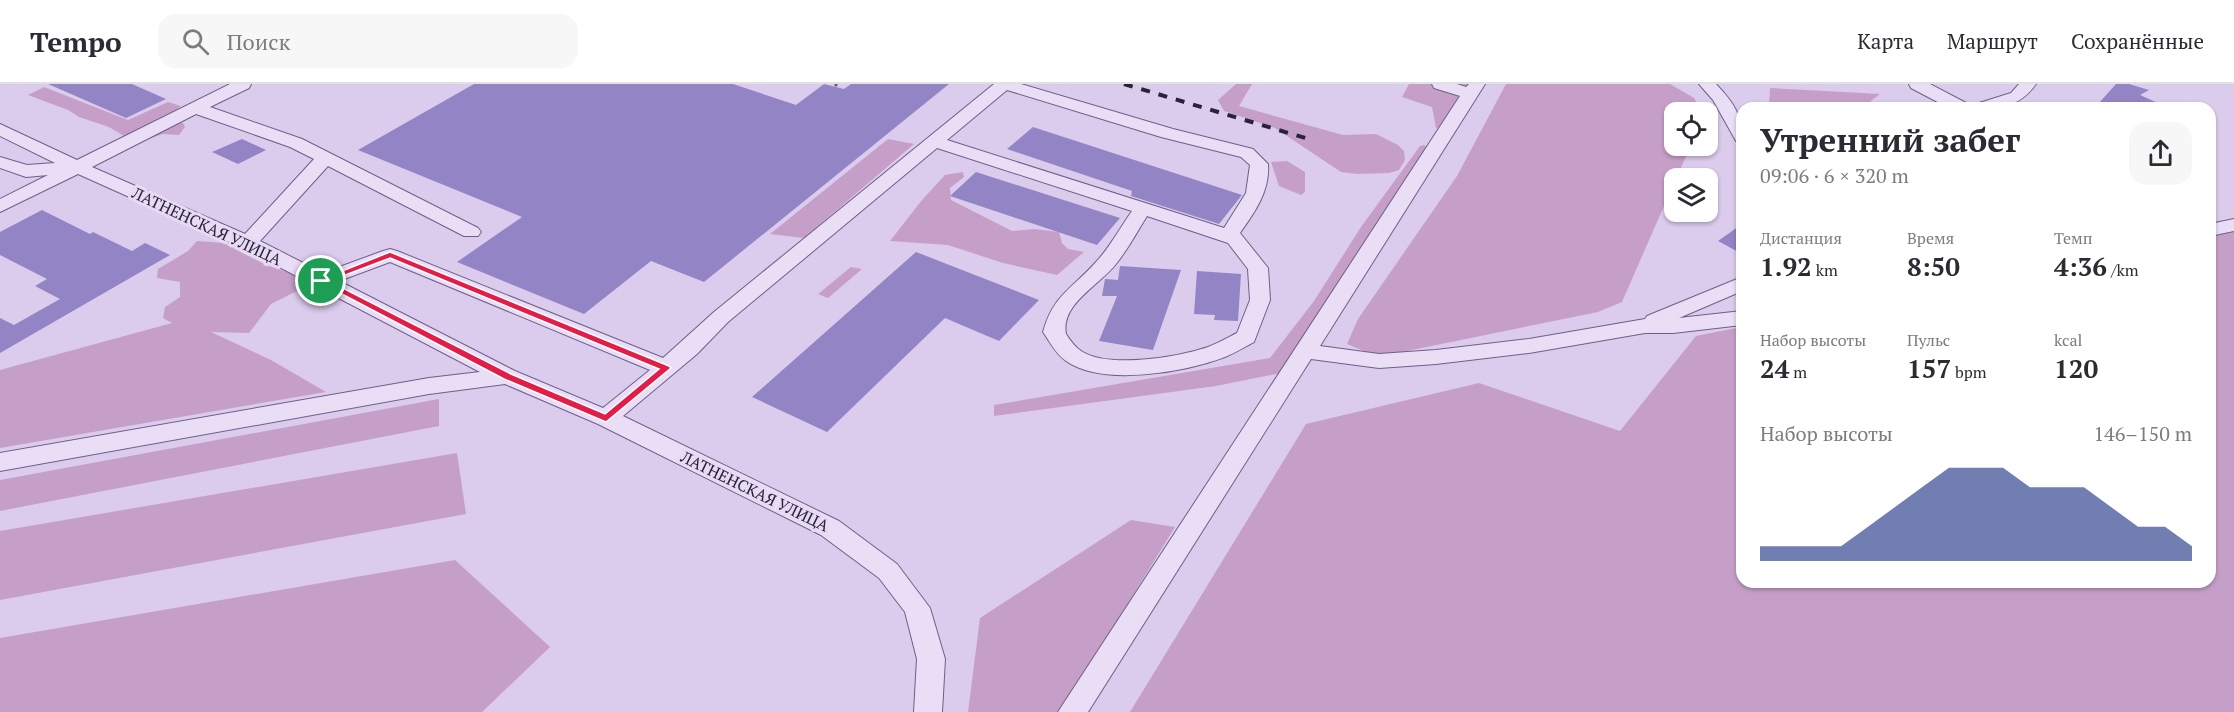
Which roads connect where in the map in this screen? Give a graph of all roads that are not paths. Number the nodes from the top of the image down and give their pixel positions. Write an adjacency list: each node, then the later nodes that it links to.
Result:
1 (243, 84): 10 (street)
2 (1003, 84): 13 (street); 22 (street)
3 (1440, 84): 7 (street)
4 (1707, 84): 11 (street)
5 (1917, 84): 8 (street)
6 (2028, 84): 9 (street)
7 (1474, 89): 28 (street)
8 (1951, 102)
9 (2001, 102)
10 (195, 108): 14 (street); 16 (street)
11 (1736, 126)
12 (0, 129): 16 (street, ЛАТНЕНСКАЯ УЛИЦА)
13 (934, 141): 18 (street); 29 (street)
14 (326, 158): 21 (street); 23 (street)
15 (0, 162): 16 (street)
16 (77, 167): 17 (street); 23 (street, ЛАТНЕНСКАЯ УЛИЦА)
17 (0, 206)
18 (1143, 209): 22 (street); 22 (street)
19 (2234, 225): 20 (street)
20 (2216, 229)
21 (471, 232)
22 (1228, 237)
23 (248, 243): 24 (street, ЛАТНЕНСКАЯ УЛИЦА)
24 (321, 281): 29 (street); 30 (street, ЛАТНЕНСКАЯ УЛИЦА)
25 (1736, 286): 27 (street)
26 (1736, 319): 27 (street)
27 (1645, 326): 28 (street)
28 (1305, 351): 34 (street)
29 (666, 368): 31 (street)
30 (507, 376): 31 (street, ЛАТНЕНСКАЯ УЛИЦА); 32 (street)
31 (606, 418): 33 (street, ЛАТНЕНСКАЯ УЛИЦА)
32 (0, 462)
33 (928, 712)
34 (1072, 712)

